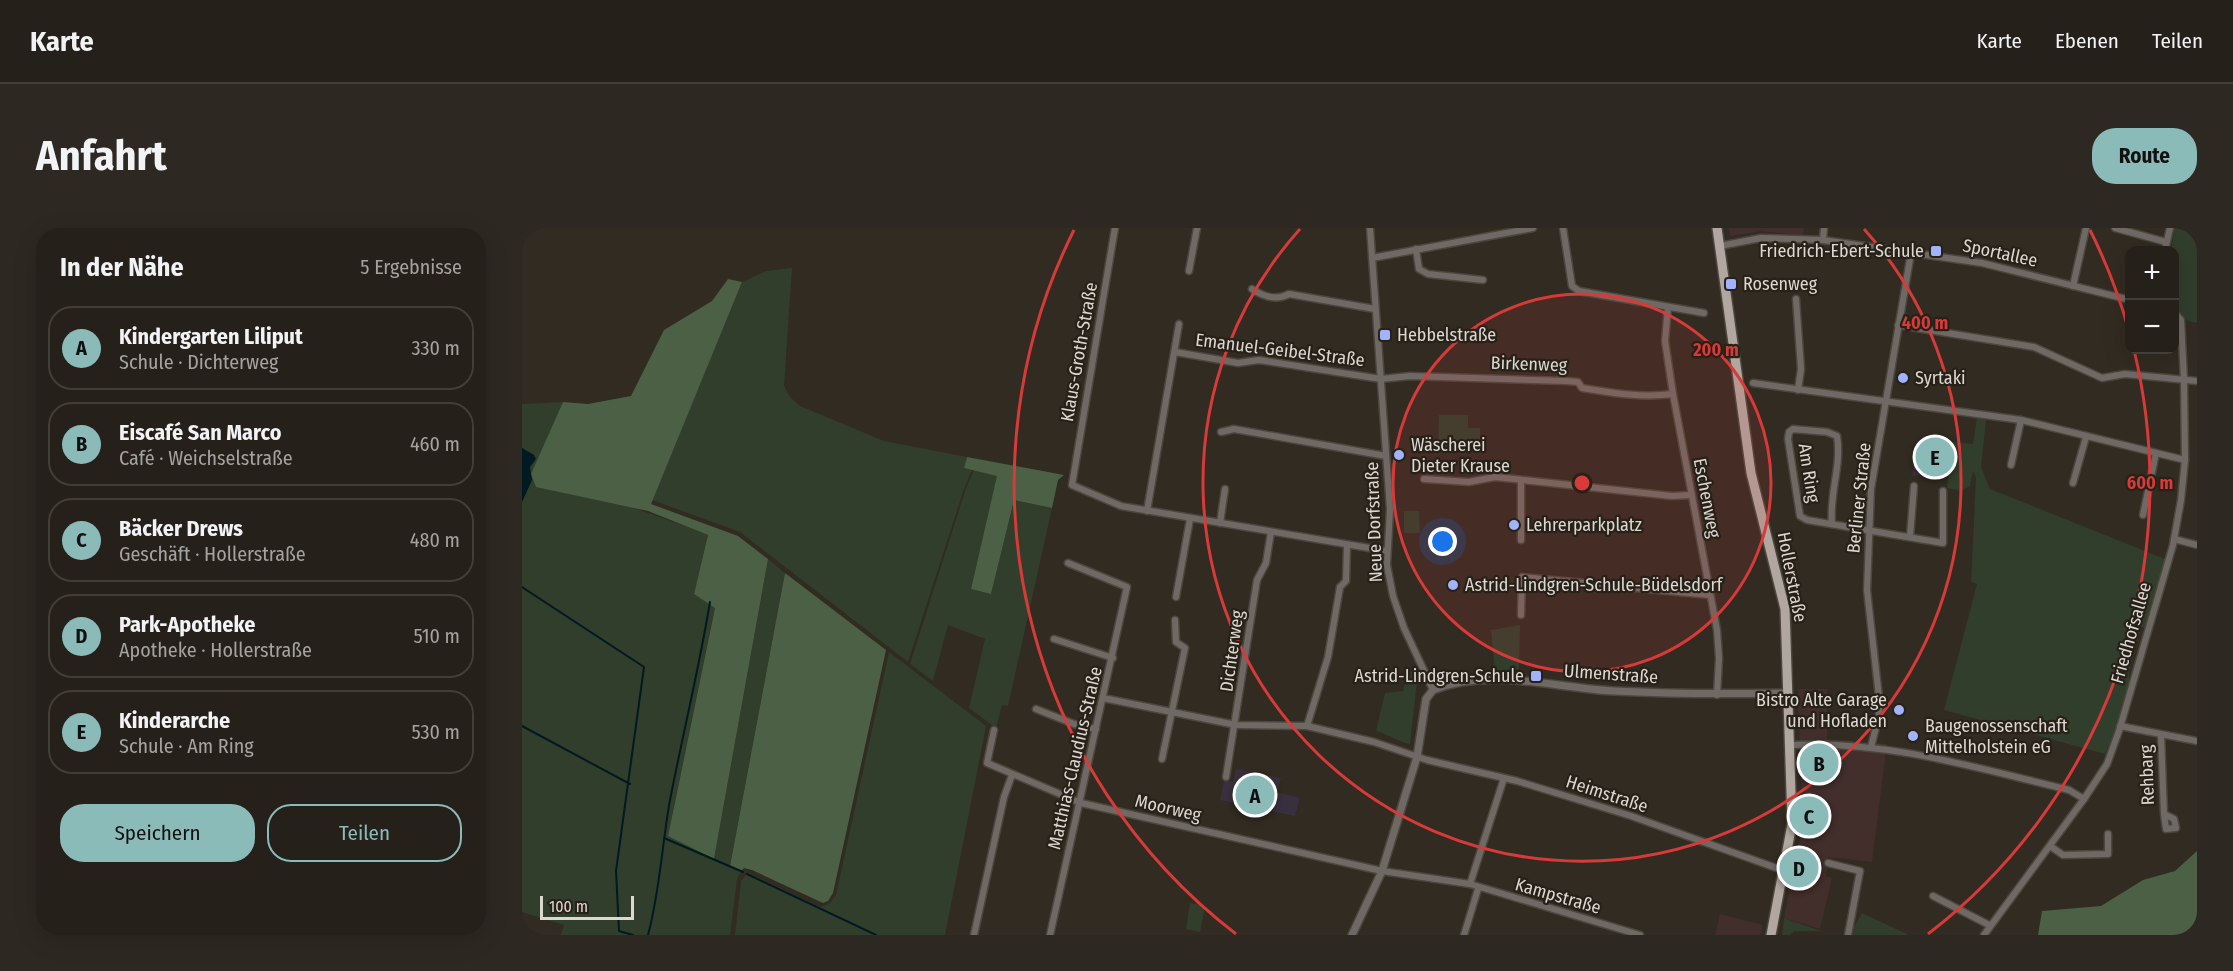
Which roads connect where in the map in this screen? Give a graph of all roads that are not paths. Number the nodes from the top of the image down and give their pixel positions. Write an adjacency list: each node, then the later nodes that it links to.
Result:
1 (1115, 228): 52 (street, Klaus-Groth-Straße)
2 (1197, 228): 18 (street)
3 (1370, 228): 17 (street, Neue Dorfstraße)
4 (1533, 228): 15 (street)
5 (1563, 228): 24 (street)
6 (1717, 228): 13 (main road, Hollerstraße)
7 (1824, 228): 11 (street)
8 (2086, 228): 20 (street)
9 (2115, 228): 12 (street)
10 (2170, 228): 12 (street)
11 (1823, 240): 13 (street, Sportallee); 16 (street, Sportallee)
12 (2166, 242): 14 (street)
13 (1720, 246): 73 (main road, Hollerstraße)
14 (2166, 246)
15 (1416, 249): 17 (street); 19 (street)
16 (1911, 253): 20 (street, Sportallee); 29 (street, Berliner Straße)
17 (1372, 258): 25 (street, Neue Dorfstraße)
18 (1189, 271)
19 (1483, 280)
20 (2073, 286): 23 (street, Sportallee)
21 (1252, 289): 25 (street)
22 (1796, 299): 35 (street)
23 (2125, 299)
24 (1668, 307): 26 (street); 36 (street, Eschenweg)
25 (1375, 309): 31 (street, Neue Dorfstraße)
26 (1704, 313)
27 (2179, 317): 32 (street, Friedhofsallee)
28 (1179, 324): 30 (street, Emanuel-Geibel-Straße)
29 (1898, 325): 32 (street); 37 (street, Berliner Straße)
30 (1175, 352): 31 (street, Emanuel-Geibel-Straße); 52 (street, Emanuel-Geibel-Straße)
31 (1381, 379): 36 (street, Birkenweg); 42 (street, Neue Dorfstraße)
32 (2184, 380): 33 (street); 43 (street, Friedhofsallee)
33 (2197, 381)
34 (1753, 383): 35 (street)
35 (1798, 390): 37 (street)
36 (1673, 394): 51 (street, Eschenweg)
37 (1886, 400): 38 (street); 57 (street, Berliner Straße)
38 (2021, 420): 40 (street); 44 (street)
39 (1221, 432): 42 (street)
40 (2086, 437): 41 (street); 47 (street)
41 (2156, 453): 43 (street); 53 (street)
42 (1386, 456): 64 (street, Neue Dorfstraße)
43 (2185, 460): 60 (street, Friedhofsallee)
44 (2011, 465)
45 (1424, 479): 46 (street)
46 (1521, 480): 51 (street); 61 (street)
47 (2073, 483)
48 (1914, 486): 59 (street)
49 (1225, 489): 55 (street)
50 (1943, 491): 59 (street, Am Ring)
51 (1690, 495): 66 (street, Eschenweg)
52 (1147, 511): 54 (street)
53 (2143, 515)
54 (1190, 519): 55 (street); 67 (street)
55 (1220, 523): 58 (street)
56 (1832, 524): 56 (street, Am Ring); 57 (street, Am Ring)
57 (1868, 530): 59 (street, Am Ring); 86 (street, Berliner Straße)
58 (1271, 532): 63 (street); 78 (street, Dichterweg)
59 (1910, 537)
60 (2175, 539): 62 (street); 80 (street, Friedhofsallee)
61 (1521, 540)
62 (2197, 545)
63 (1347, 546): 64 (street); 79 (street)
64 (1387, 551): 72 (street, Neue Dorfstraße)
65 (1068, 563): 71 (street, Matthias-Claudius-Straße)
66 (1710, 595): 68 (street); 74 (street, Eschenweg)
67 (1176, 597)
68 (1521, 615)
69 (1175, 620): 77 (street)
70 (1054, 639): 71 (street)
71 (1113, 658): 75 (street, Matthias-Claudius-Straße)
72 (1433, 690): 74 (street, Ulmenstraße); 87 (street)
73 (1788, 693): 74 (street, Ulmenstraße); 85 (main road, Hollerstraße)
74 (1717, 694)
75 (1103, 698): 77 (street, Heimstraße); 81 (street, Matthias-Claudius-Straße)
76 (1036, 709): 81 (street)
77 (1171, 713): 78 (street, Heimstraße); 88 (street)
78 (1236, 725): 79 (street, Heimstraße); 90 (street, Dichterweg)
79 (1307, 726): 87 (street, Heimstraße)
80 (2120, 726): 83 (street); 92 (street, Friedhofsallee)
81 (1096, 729): 93 (street, Matthias-Claudius-Straße)
82 (994, 730): 89 (street, Moorweg)
83 (2161, 735): 84 (street); 94 (street, Rehbarg)
84 (2197, 740)
85 (1790, 745): 86 (street); 99 (main road, Hollerstraße)
86 (1871, 747): 92 (street)
87 (1417, 757): 91 (street, Heimstraße); 98 (street)
88 (1162, 759)
89 (1012, 775): 93 (street, Moorweg); 104 (street)
90 (1226, 777)
91 (1504, 778): 99 (street, Heimstraße); 100 (street)
92 (2084, 799): 96 (street, Friedhofsallee)
93 (1080, 803): 98 (street, Moorweg); 105 (street, Matthias-Claudius-Straße)
94 (2164, 814)
95 (2108, 834): 96 (street)
96 (2050, 846): 103 (street, Friedhofsallee)
97 (1828, 863): 110 (street)
98 (1382, 871): 100 (street, Moorweg); 106 (street)
99 (1785, 871): 109 (main road, Hollerstraße)
100 (1470, 884): 101 (street, Kampstraße)
101 (1478, 889): 107 (street); 108 (street, Kampstraße)
102 (1933, 896): 103 (street)
103 (1989, 925): 111 (street, Friedhofsallee)
104 (974, 935)
105 (1050, 935)
106 (1352, 935)
107 (1464, 935)
108 (1640, 935)
109 (1771, 935)
110 (1848, 935)
111 (1984, 935)

